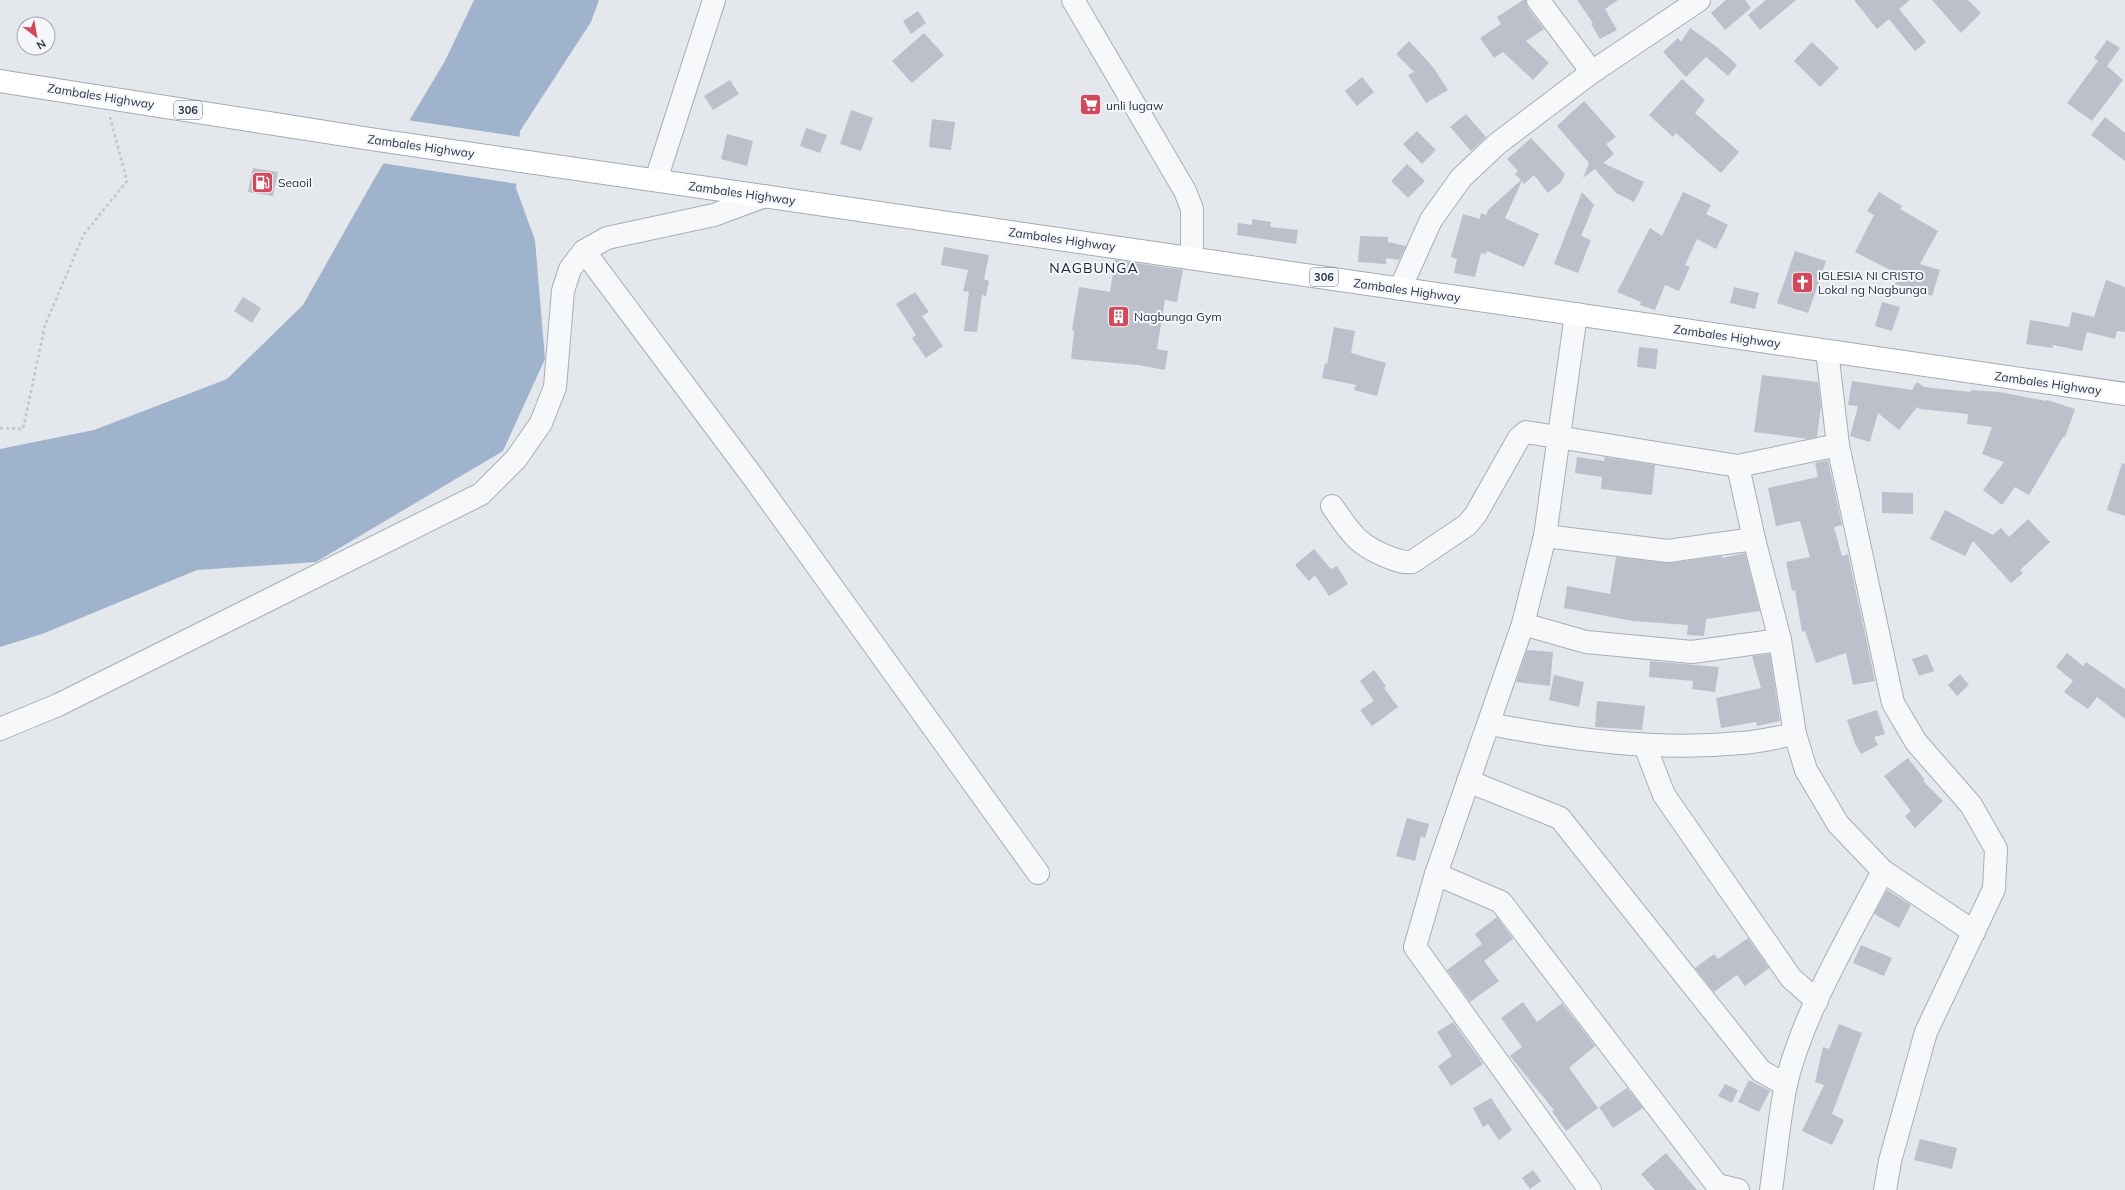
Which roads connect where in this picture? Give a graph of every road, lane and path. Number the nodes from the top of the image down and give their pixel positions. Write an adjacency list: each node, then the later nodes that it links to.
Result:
1 (714, 0): 8 (street)
2 (1073, 0): 11 (street)
3 (1538, 0): 5 (street)
4 (1699, 0): 5 (street)
5 (1592, 72): 12 (street)
6 (0, 81): 7 (main road, Zambales Highway / 306)
7 (104, 97): 8 (main road, Zambales Highway / 306); 16 (path)
8 (656, 180): 9 (main road, Zambales Highway / 306)
9 (765, 196): 10 (street); 11 (main road, Zambales Highway / 306)
10 (584, 251): 26 (street); 31 (street)
11 (1192, 258): 12 (main road, Zambales Highway / 306)
12 (1400, 289): 13 (main road, Zambales Highway / 306)
13 (1576, 314): 14 (main road, Zambales Highway / 306); 17 (street)
14 (1827, 351): 15 (main road, Zambales Highway / 306); 18 (street)
15 (2125, 394)
16 (0, 428)
17 (1559, 438): 19 (street); 20 (street); 21 (street)
18 (1838, 445): 19 (street); 33 (street)
19 (1738, 466): 22 (street)
20 (1332, 506)
21 (1545, 536): 22 (street); 23 (street)
22 (1754, 539): 24 (street)
23 (1523, 624): 24 (street); 25 (street)
24 (1780, 640): 27 (street)
25 (1489, 724): 28 (street); 29 (street)
26 (0, 728)
27 (1795, 734): 28 (street); 30 (street)
28 (1645, 746): 34 (street)
29 (1468, 781): 32 (street); 35 (street)
30 (1883, 871): 33 (street); 34 (street)
31 (1038, 873)
32 (1436, 874): 36 (street); 37 (street)
33 (1974, 932): 39 (street)
34 (1817, 1001): 35 (street)
35 (1786, 1085): 38 (street)
36 (1590, 1190)
37 (1738, 1190)
38 (1771, 1190)
39 (1885, 1190)

